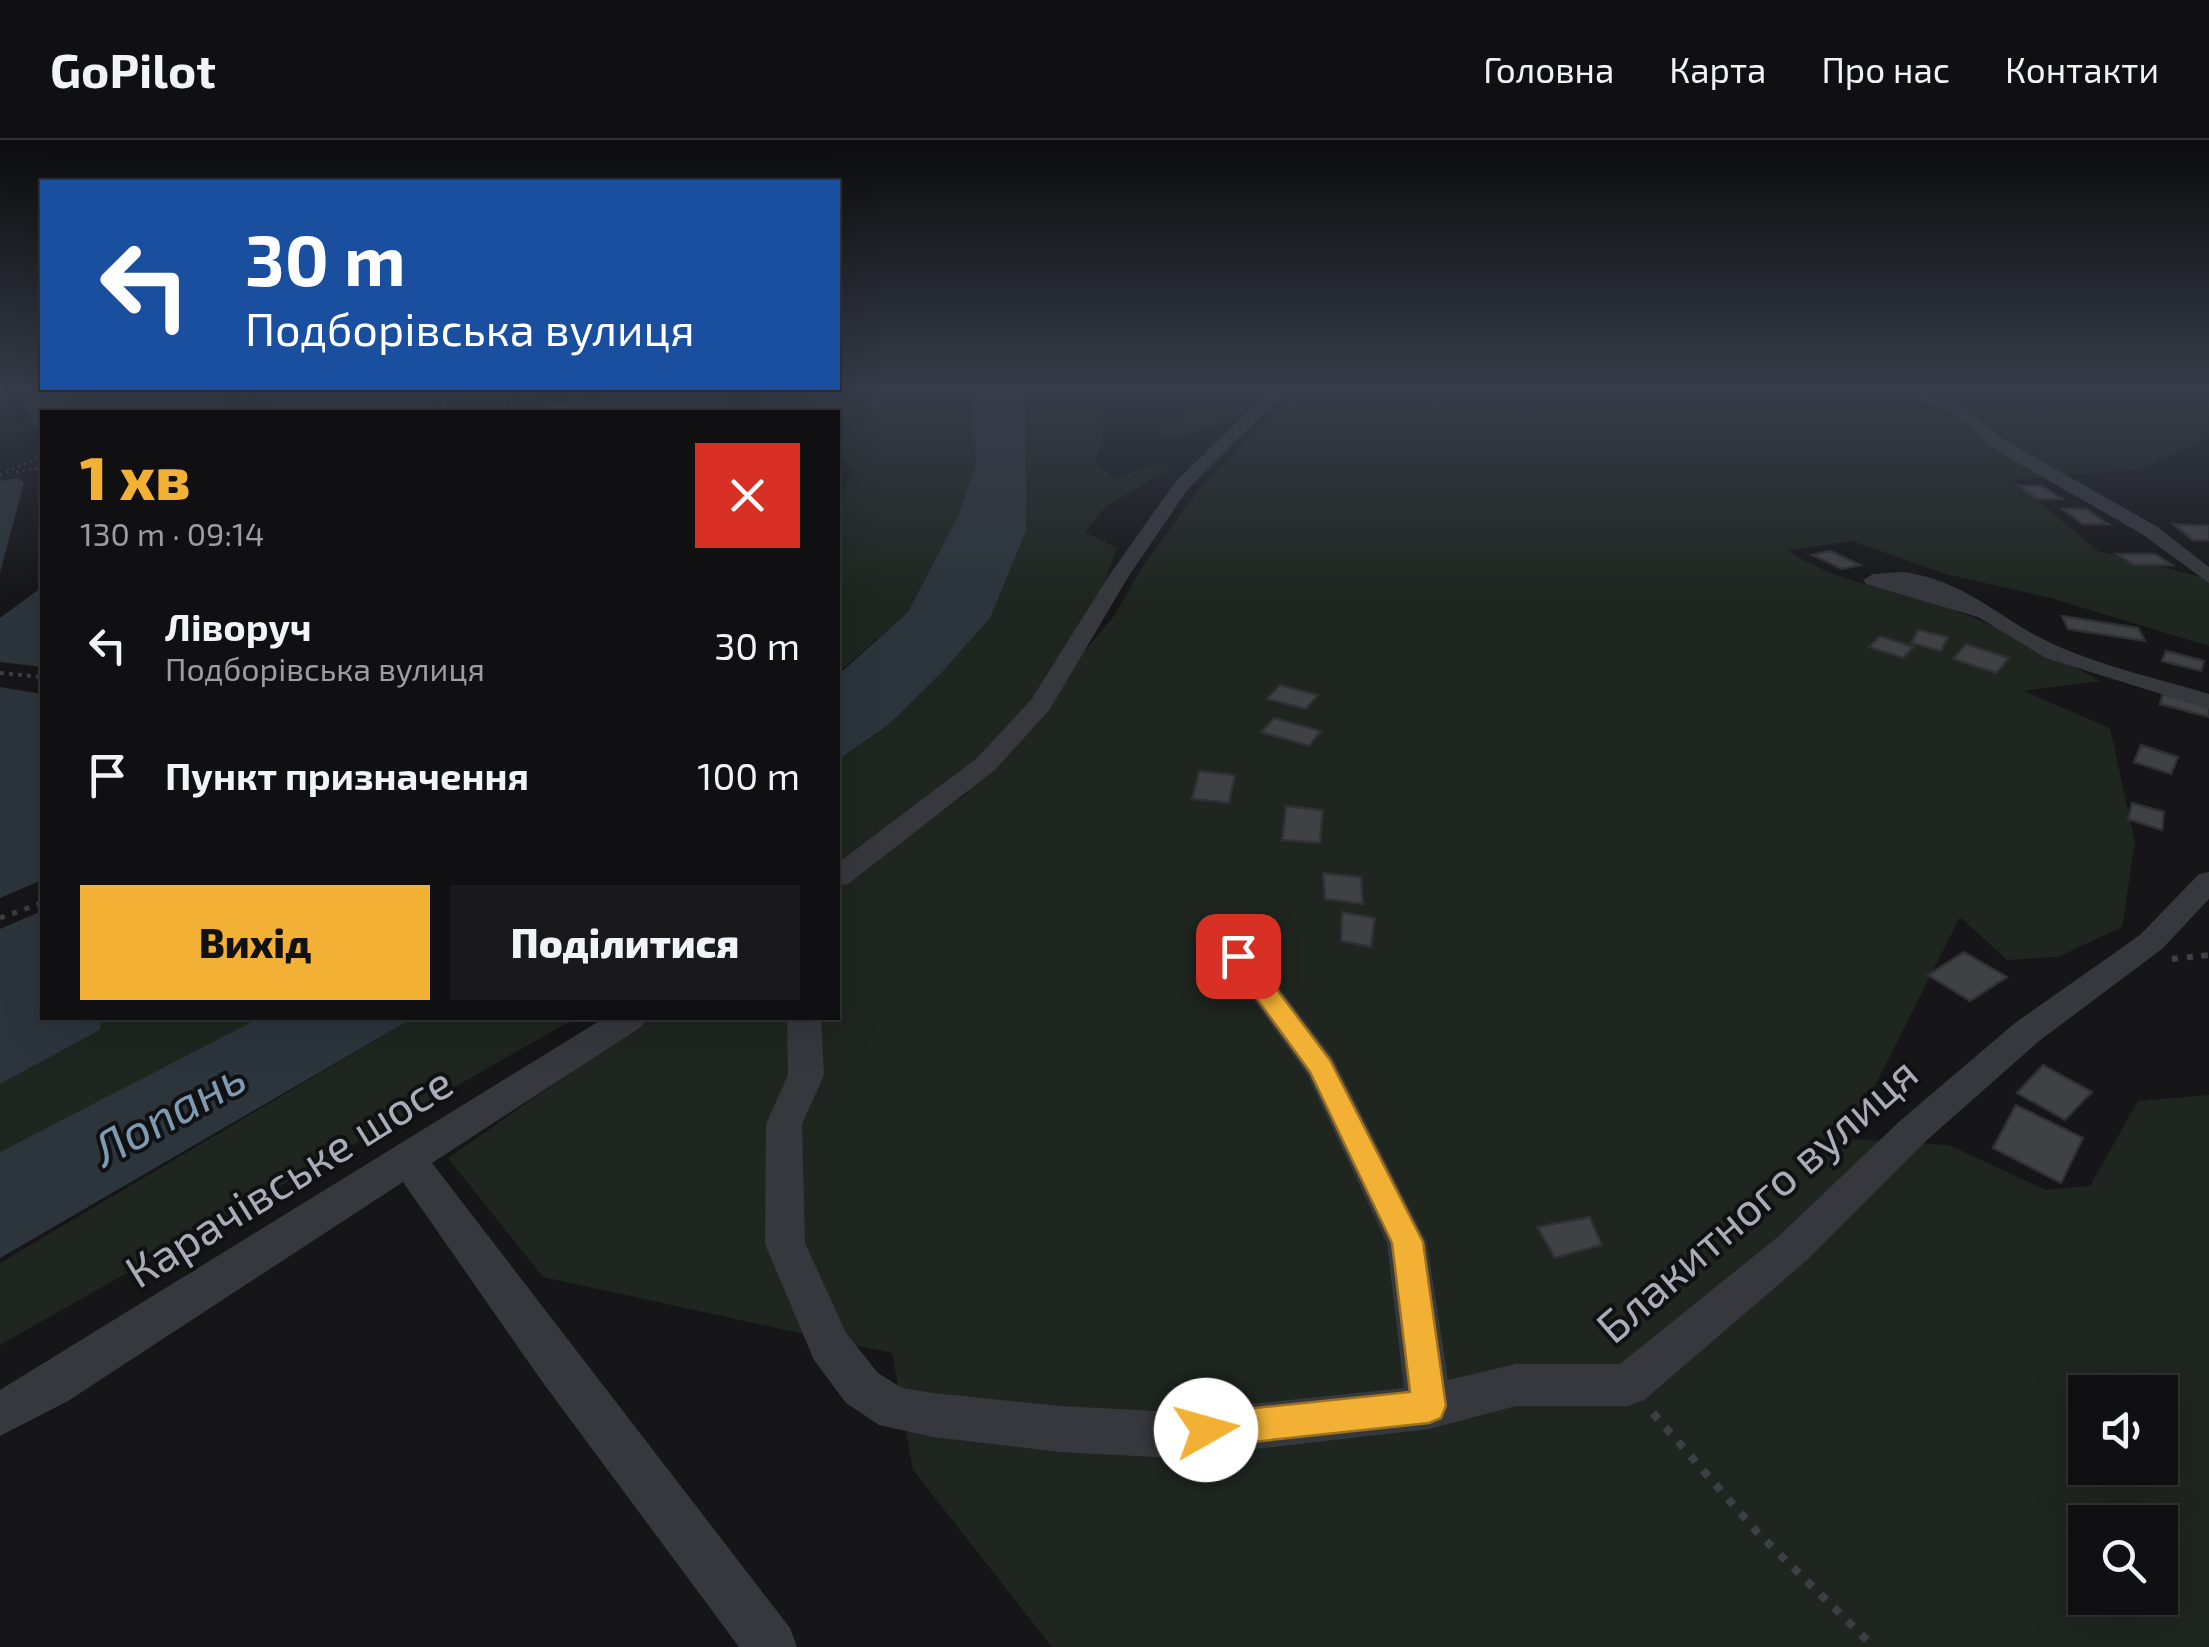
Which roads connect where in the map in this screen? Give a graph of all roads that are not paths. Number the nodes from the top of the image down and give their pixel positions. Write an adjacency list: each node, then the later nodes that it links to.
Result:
1 (1207, 460): 6 (street)
2 (2025, 460): 3 (street)
3 (2209, 577)
4 (1989, 613): 5 (street)
5 (2209, 702)
6 (840, 875)
7 (2209, 881): 12 (street, Блакитного вулиця)
8 (1238, 956): 12 (street)
9 (625, 1020): 11 (street, Карачівське шосе)
10 (804, 1020): 12 (street, Блакитного вулиця)
11 (409, 1161): 13 (street, Карачівське шосе); 14 (street)
12 (1429, 1406)
13 (0, 1414)
14 (771, 1647)

